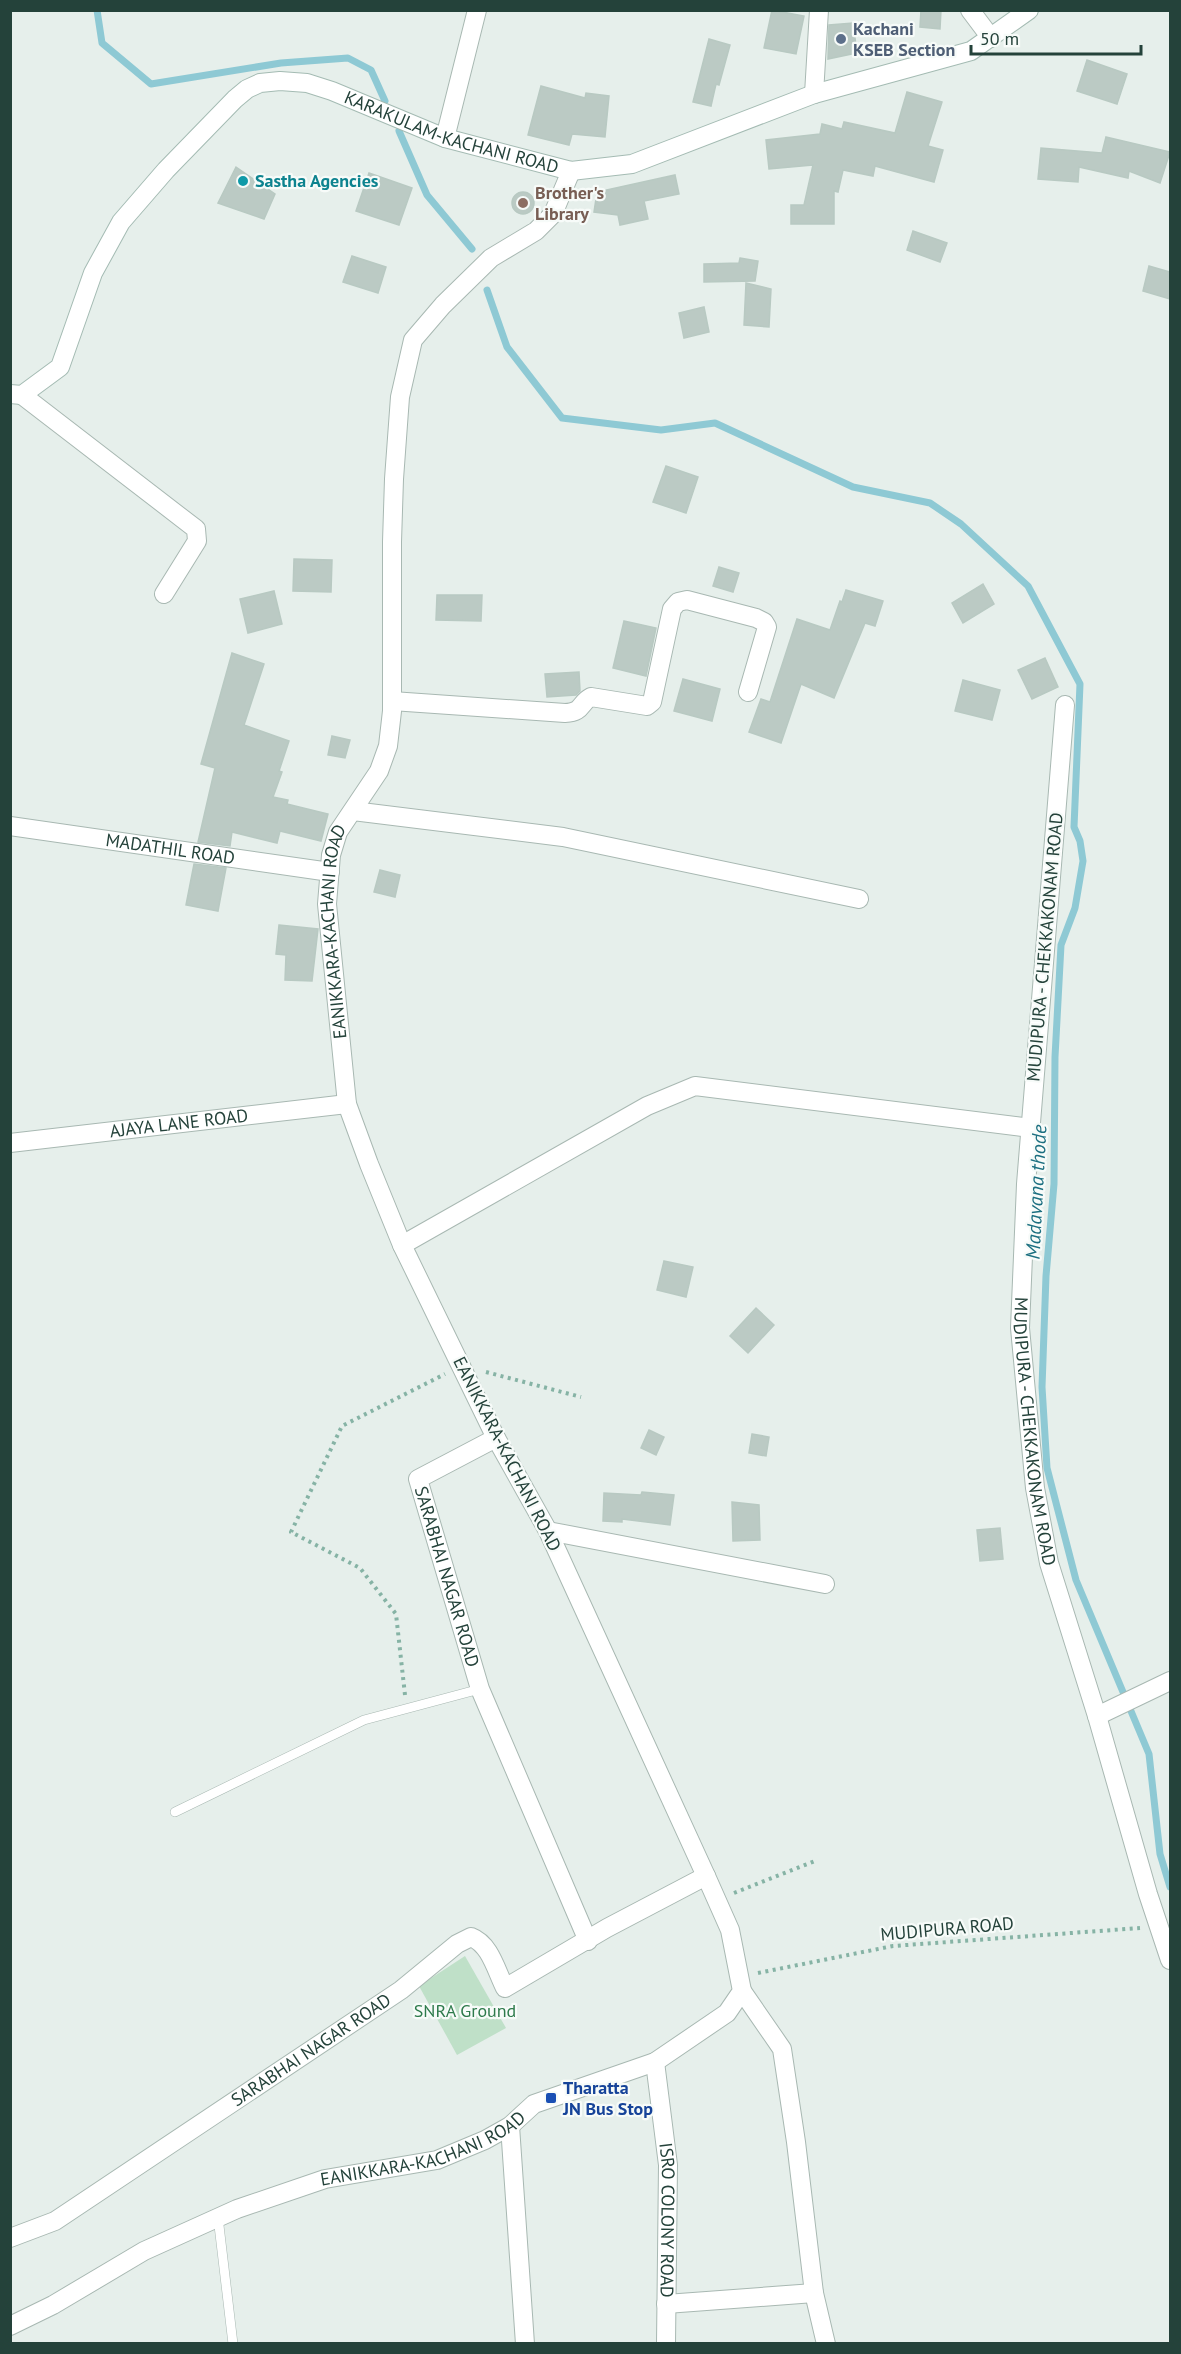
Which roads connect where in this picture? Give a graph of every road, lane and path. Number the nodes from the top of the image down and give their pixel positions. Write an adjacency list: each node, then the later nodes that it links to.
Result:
1 (477, 10): 7 (street)
2 (819, 10): 6 (street)
3 (970, 10): 5 (street)
4 (1029, 10): 5 (street, KARAKULAM-KACHANI ROAD)
5 (991, 38): 6 (street, KARAKULAM-KACHANI ROAD)
6 (814, 94): 8 (street, KARAKULAM-KACHANI ROAD)
7 (445, 138): 8 (street, KARAKULAM-KACHANI ROAD); 9 (street, KARAKULAM-KACHANI ROAD)
8 (572, 171): 12 (street, EANIKKARA-KACHANI ROAD)
9 (16, 395): 10 (street)
10 (164, 594)
11 (748, 692): 12 (street)
12 (392, 701): 14 (street, EANIKKARA-KACHANI ROAD)
13 (1065, 705): 19 (street, MUDIPURA - CHEKKAKONAM ROAD)
14 (353, 812): 16 (street, EANIKKARA-KACHANI ROAD); 17 (street)
15 (10, 826): 16 (street, MADATHIL ROAD)
16 (330, 872): 18 (street, EANIKKARA-KACHANI ROAD)
17 (860, 899)
18 (347, 1104): 20 (street, AJAYA LANE ROAD); 21 (street, EANIKKARA-KACHANI ROAD)
19 (1031, 1128): 21 (street); 30 (street, MUDIPURA - CHEKKAKONAM ROAD)
20 (10, 1143)
21 (402, 1245): 22 (street, EANIKKARA-KACHANI ROAD)
22 (461, 1366): 23 (path); 24 (street, EANIKKARA-KACHANI ROAD); 29 (path)
23 (581, 1397)
24 (496, 1438): 25 (street, EANIKKARA-KACHANI ROAD); 28 (street, SARABHAI NAGAR ROAD)
25 (548, 1531): 26 (street); 33 (street, EANIKKARA-KACHANI ROAD)
26 (825, 1584)
27 (1170, 1682): 30 (street)
28 (480, 1689): 29 (lane); 36 (street, SARABHAI NAGAR ROAD)
29 (407, 1709): 31 (lane)
30 (1097, 1716): 35 (street, MUDIPURA - CHEKKAKONAM ROAD)
31 (175, 1812)
32 (815, 1861): 34 (path)
33 (706, 1876): 34 (street, EANIKKARA-KACHANI ROAD); 36 (street, SARABHAI NAGAR ROAD)
34 (717, 1900): 38 (street, EANIKKARA-KACHANI ROAD)
35 (1159, 1926): 37 (street, MUDIPURA - CHEKKAKONAM ROAD); 38 (path, MUDIPURA ROAD)
36 (588, 1941): 42 (street, SARABHAI NAGAR ROAD)
37 (1170, 1960)
38 (741, 1983): 39 (street, EANIKKARA-KACHANI ROAD); 43 (street)
39 (655, 2062): 40 (street, EANIKKARA-KACHANI ROAD); 44 (street, ISRO COLONY ROAD)
40 (510, 2126): 41 (street, EANIKKARA-KACHANI ROAD); 47 (street)
41 (218, 2217): 45 (street, EANIKKARA-KACHANI ROAD); 46 (lane)
42 (10, 2238)
43 (814, 2294): 44 (street); 49 (street)
44 (666, 2304): 48 (street, ISRO COLONY ROAD)
45 (10, 2326)
46 (234, 2343)
47 (525, 2343)
48 (666, 2343)
49 (826, 2343)

